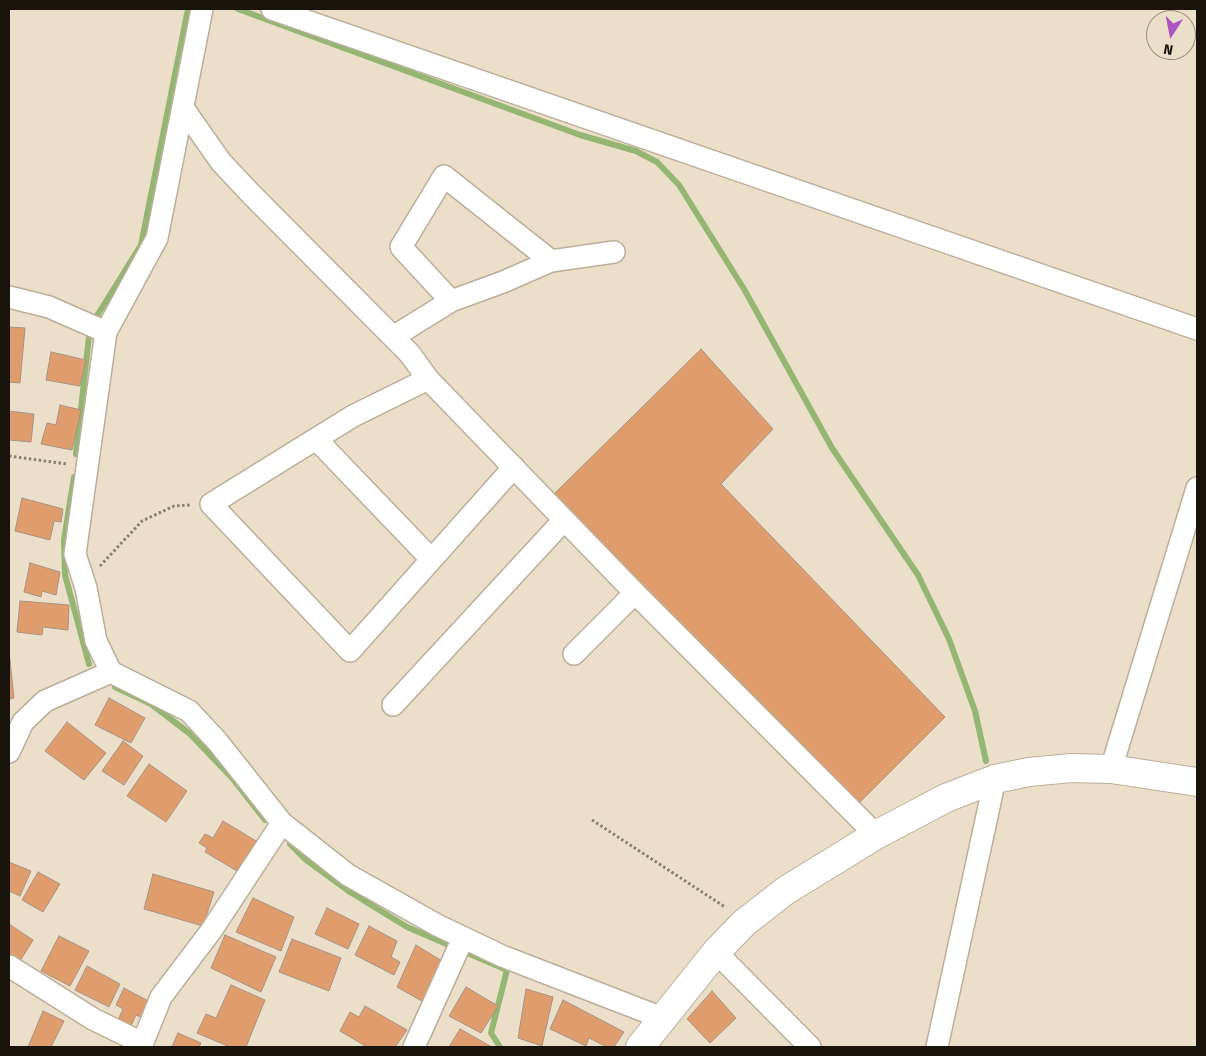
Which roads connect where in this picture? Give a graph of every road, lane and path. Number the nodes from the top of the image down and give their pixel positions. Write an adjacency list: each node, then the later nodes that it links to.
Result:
1 (202, 9): 3 (street)
2 (272, 9): 8 (street)
3 (183, 108): 9 (street); 10 (street)
4 (614, 252): 5 (street)
5 (551, 261): 7 (street); 7 (street)
6 (9, 297): 9 (street)
7 (451, 301): 10 (street)
8 (1197, 329)
9 (105, 332): 14 (street)
10 (393, 337): 11 (street)
11 (428, 379): 12 (street); 15 (street)
12 (316, 439): 17 (street); 19 (street)
13 (9, 456): 14 (path)
14 (87, 467): 20 (street)
15 (514, 467): 18 (street); 19 (street)
16 (1197, 488): 26 (street)
17 (211, 504): 19 (street); 20 (path)
18 (564, 520): 21 (street); 24 (street)
19 (431, 559)
20 (86, 588): 23 (street)
21 (634, 593): 22 (street); 31 (street)
22 (574, 654)
23 (111, 672): 25 (street); 30 (street)
24 (394, 705)
25 (9, 752)
26 (1111, 769): 27 (street); 28 (street)
27 (995, 779): 31 (street); 41 (street)
28 (1197, 782)
29 (592, 820): 32 (path)
30 (282, 823): 33 (street); 37 (street)
31 (876, 836): 32 (street)
32 (746, 922): 34 (street)
33 (463, 939): 36 (street); 38 (street)
34 (716, 952): 36 (street); 40 (street)
35 (9, 966): 37 (street)
36 (662, 1018): 39 (street)
37 (142, 1045)
38 (414, 1047)
39 (640, 1047)
40 (810, 1047)
41 (937, 1047)

